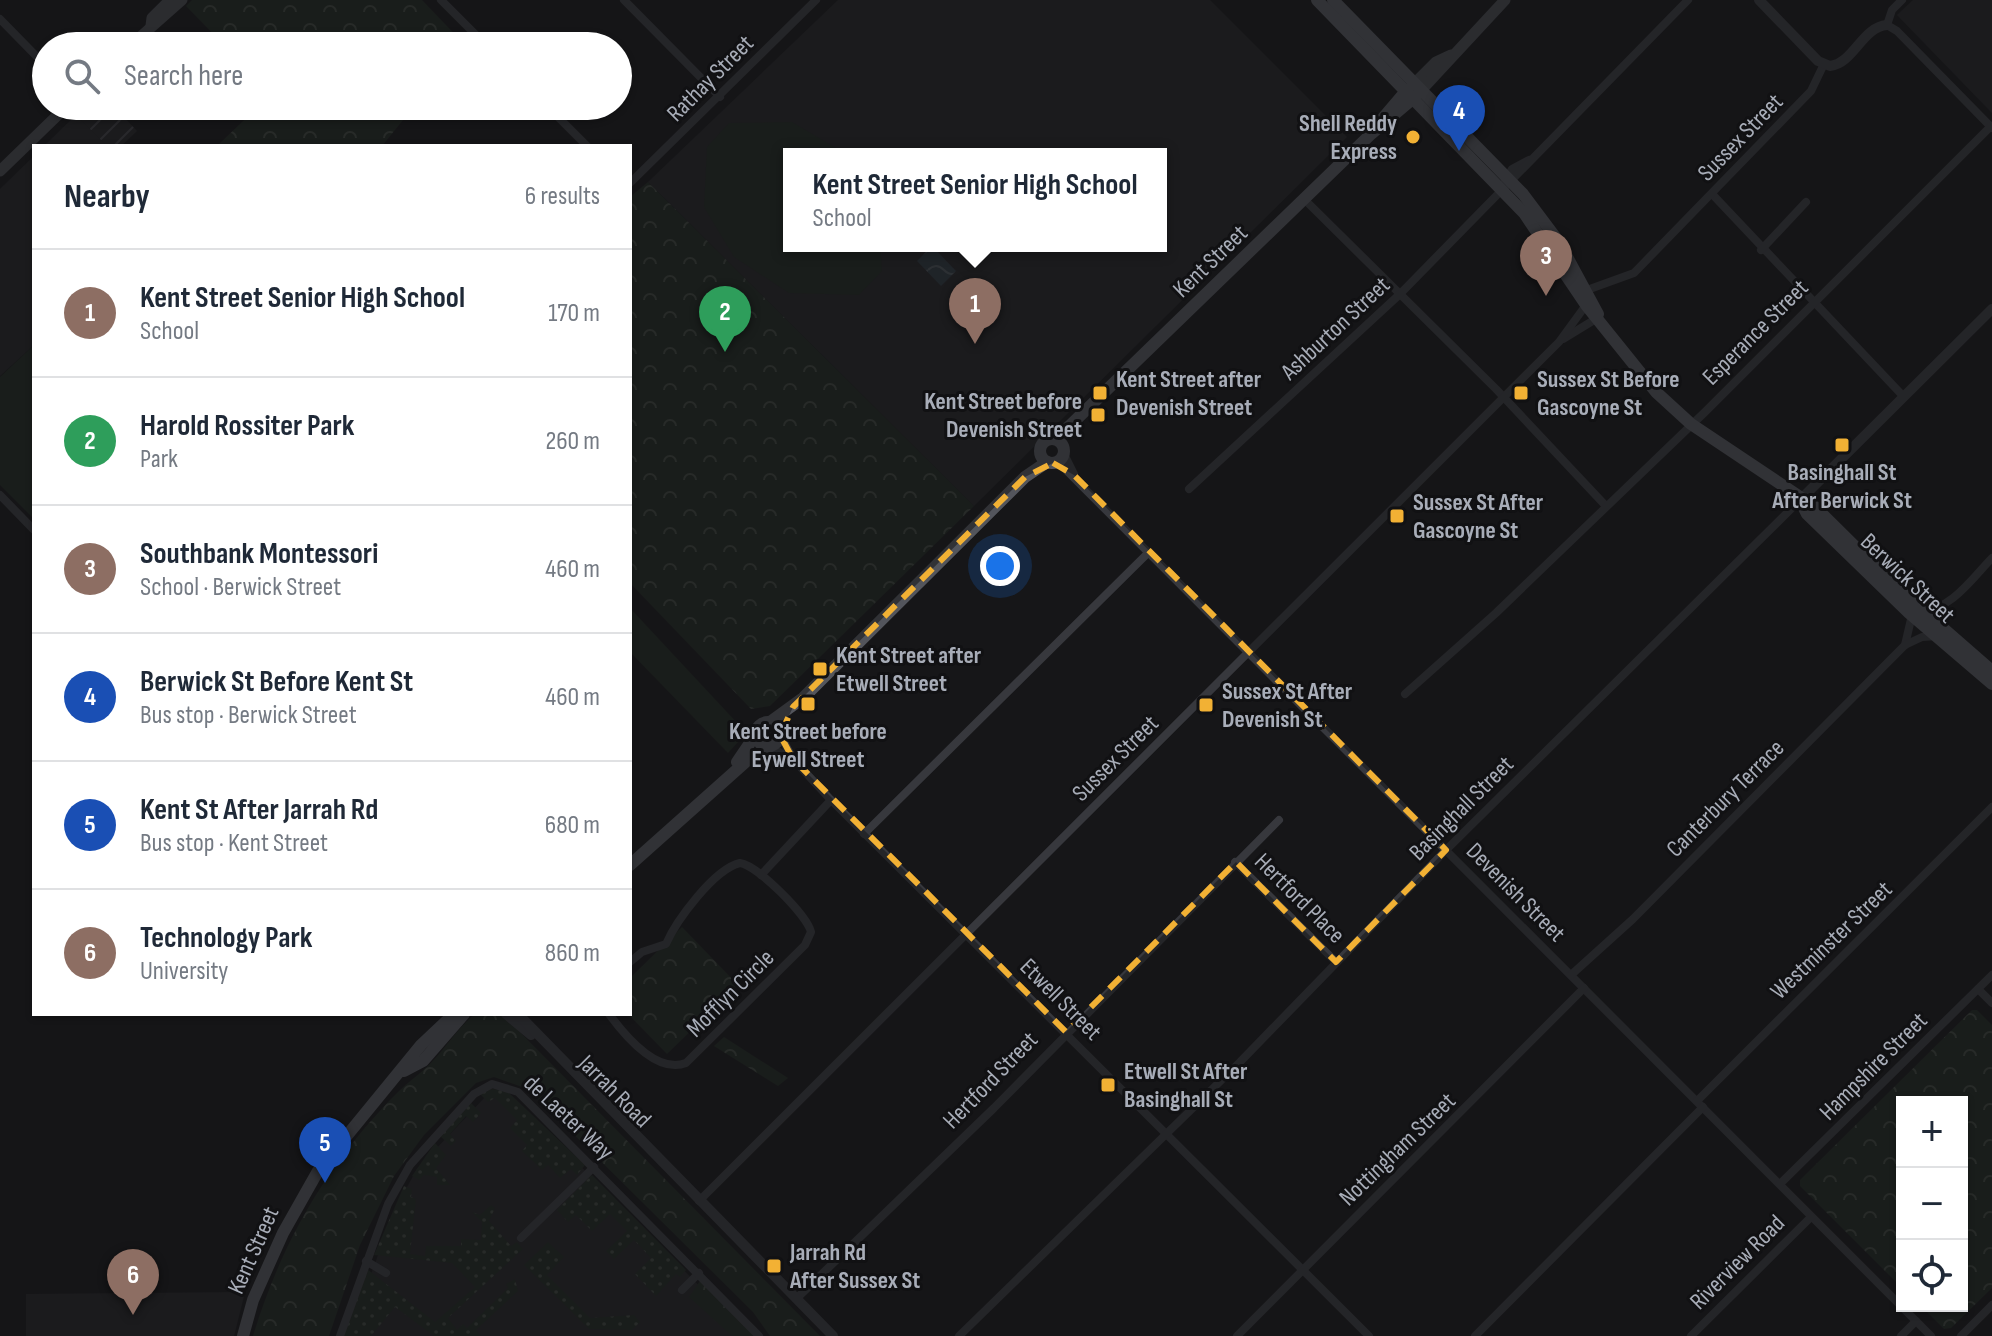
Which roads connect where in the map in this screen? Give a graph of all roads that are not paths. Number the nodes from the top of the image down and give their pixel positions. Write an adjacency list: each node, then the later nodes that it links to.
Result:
1 (441, 0): 14 (street)
2 (624, 0): 18 (street)
3 (1317, 0): 17 (main road, Berwick Street)
4 (1505, 0): 17 (main road, Kent Street)
5 (1688, 0): 25 (street, Ashburton Street)
6 (1759, 0): 16 (street)
7 (1902, 0): 12 (street)
8 (813, 1): 18 (street, Rathay Street)
9 (1336, 1): 17 (main road, Berwick Street)
10 (171, 3): 13 (main road)
11 (0, 19): 15 (street)
12 (1887, 25): 16 (street); 21 (street)
13 (145, 32)
14 (473, 32)
15 (32, 52)
16 (1824, 64): 26 (street, Sussex Street)
17 (1414, 90): 25 (main road, Berwick Street); 27 (main road, Kent Street)
18 (720, 97): 24 (street, Rathay Street)
19 (53, 120): 23 (main road)
20 (561, 120): 22 (street)
21 (1991, 127): 32 (street, Esperance Street)
22 (585, 144)
23 (0, 171)
24 (632, 181)
25 (1507, 182): 30 (main road, Berwick Street); 31 (street, Ashburton Street); 33 (main road, Berwick Street)
26 (1713, 195): 29 (street); 30 (street, Sussex Street)
27 (1304, 199): 31 (street); 40 (main road, Kent Street)
28 (1806, 202): 29 (street)
29 (1761, 250): 32 (street)
30 (1587, 290): 35 (main road, Berwick Street)
31 (1400, 294): 37 (street); 41 (street, Ashburton Street)
32 (1813, 302): 38 (street); 39 (street, Esperance Street)
33 (1586, 305): 35 (main road, Berwick Street); 36 (street, Sussex Street)
34 (1992, 309): 38 (street, Basinghall Street)
35 (1599, 317): 36 (street, Sussex Street); 39 (main road, Berwick Street)
36 (1559, 342): 37 (street, Sussex Street)
37 (1504, 397): 44 (street); 52 (street, Sussex Street)
38 (1904, 397): 43 (street, Basinghall Street)
39 (1691, 424): 43 (main road, Berwick Street); 44 (street, Esperance Street)
40 (1055, 453): 46 (street, Devenish Street); 56 (main road, Kent Street)
41 (1189, 489)
42 (0, 495): 45 (street)
43 (1800, 500): 49 (main road, Berwick Street); 66 (street, Basinghall Street)
44 (1605, 505): 55 (street, Esperance Street)
45 (32, 528)
46 (1149, 552): 52 (street, Devenish Street); 65 (street)
47 (1992, 558): 48 (street)
48 (1949, 601): 49 (street); 50 (street)
49 (1916, 612): 50 (main road, Berwick Street); 51 (street)
50 (1940, 632): 51 (street, Canterbury Terrace); 53 (main road, Berwick Street); 54 (main road, Berwick Street)
51 (1905, 645): 74 (street, Canterbury Terrace)
52 (1249, 652): 66 (street, Devenish Street); 71 (street, Sussex Street)
53 (1992, 671)
54 (1992, 684)
55 (1405, 694)
56 (793, 707): 57 (main road, Kent Street); 59 (main road, Kent Street)
57 (770, 722): 58 (main road); 59 (main road)
58 (756, 734): 60 (main road); 67 (main road)
59 (780, 734): 60 (main road); 61 (street, Etwell Street)
60 (769, 747): 61 (street, Etwell Street); 69 (main road)
61 (793, 759): 62 (street, Etwell Street)
62 (831, 800): 65 (street, Etwell Street); 70 (street)
63 (1992, 807): 86 (street, Westminster Street)
64 (1279, 820): 68 (street, Hertford Street)
65 (864, 834): 71 (street, Etwell Street)
66 (1446, 850): 73 (street, Basinghall Street); 74 (street, Devenish Street)
67 (632, 855)
68 (1235, 862): 73 (street, Hertford Place); 84 (street, Hertford Street)
69 (632, 863)
70 (761, 875): 72 (street); 83 (street, Mofflyn Circle)
71 (966, 933): 84 (street, Etwell Street); 90 (street, Sussex Street)
72 (632, 960)
73 (1336, 962): 87 (street, Basinghall Street)
74 (1571, 975): 76 (street, Devenish Street)
75 (1992, 975): 77 (street, Hampshire Street)
76 (1584, 988): 86 (street, Devenish Street); 94 (street, Nottingham Street)
77 (1978, 989): 78 (street); 89 (street, Hampshire Street)
78 (1992, 1003)
79 (452, 1016): 85 (main road, Kent Street)
80 (462, 1016): 85 (main road, Kent Street)
81 (508, 1016): 90 (street, Jarrah Road)
82 (520, 1016): 90 (street, Jarrah Road)
83 (611, 1016)
84 (1066, 1032): 87 (street, Etwell Street); 98 (street, Hertford Street)
85 (401, 1072): 101 (main road, Kent Street)
86 (1700, 1104): 89 (street, Devenish Street); 108 (street, Westminster Street)
87 (1165, 1132): 94 (street, Etwell Street); 105 (street, Basinghall Street)
88 (594, 1167): 92 (street); 93 (street, de Laeter Way); 96 (street, de Laeter Way)
89 (1780, 1184): 91 (street, Devenish Street)
90 (697, 1198): 98 (street, Jarrah Road)
91 (1811, 1217): 100 (street, Devenish Street); 109 (street, Riverview Road)
92 (521, 1238)
93 (366, 1261): 95 (street); 102 (street, de Laeter Way)
94 (1303, 1269): 106 (street, Nottingham Street); 107 (street, Etwell Street)
95 (386, 1273)
96 (699, 1273): 97 (street); 103 (street, de Laeter Way)
97 (682, 1290)
98 (796, 1299): 104 (street, Jarrah Road)
99 (1992, 1305): 112 (street)
100 (1916, 1321): 110 (street); 111 (street, Devenish Street)
101 (243, 1336)
102 (340, 1336)
103 (759, 1336)
104 (833, 1336)
105 (959, 1336)
106 (1237, 1336)
107 (1369, 1336)
108 (1475, 1336)
109 (1691, 1336)
110 (1901, 1336)
111 (1931, 1336)
112 (1961, 1336)

